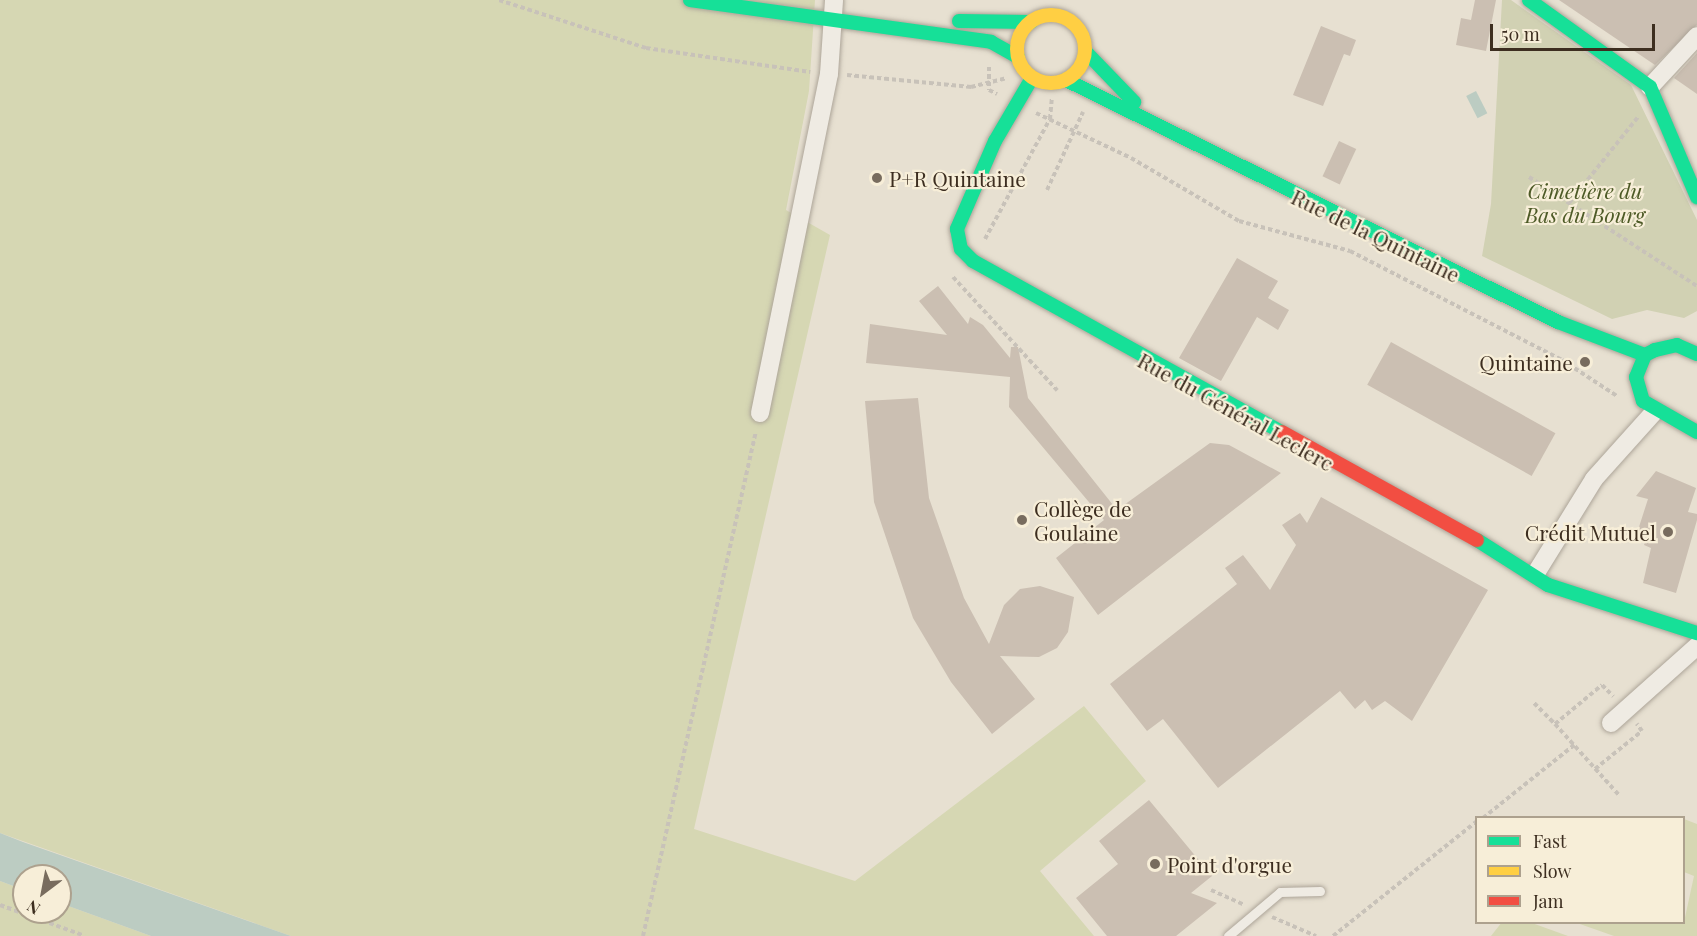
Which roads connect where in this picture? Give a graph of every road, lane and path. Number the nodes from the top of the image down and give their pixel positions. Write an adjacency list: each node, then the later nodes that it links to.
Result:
1 (499, 0): 12 (path)
2 (690, 0): 6 (street)
3 (773, 0): 6 (street)
4 (1529, 0): 16 (street)
5 (1073, 2): 7 (street)
6 (833, 10): 8 (street); 11 (street); 12 (street)
7 (1065, 18): 8 (street); 10 (street)
8 (1031, 22): 11 (street)
9 (1697, 36): 16 (street)
10 (1085, 51): 14 (street); 22 (street, Rue de la Quintaine)
11 (1018, 57): 13 (street)
12 (829, 74): 15 (path); 36 (street)
13 (1032, 78): 14 (street); 18 (street)
14 (1060, 82): 17 (street, Rue de la Quintaine); 20 (path)
15 (990, 84)
16 (1650, 87): 23 (street)
17 (1094, 92): 21 (path); 22 (street, Rue de la Quintaine)
18 (1017, 104): 20 (path); 28 (street, Rue du Général Leclerc)
19 (1643, 113): 27 (path)
20 (1050, 119): 21 (path); 28 (path)
21 (1074, 131): 25 (path); 37 (path)
22 (1194, 147): 31 (street, Rue de la Quintaine)
23 (1693, 172): 26 (street)
24 (1529, 177): 27 (path)
25 (1047, 190)
26 (1697, 197)
27 (1569, 203): 30 (path)
28 (973, 261): 39 (street, Rue du Général Leclerc)
29 (947, 270): 35 (path)
30 (1697, 286)
31 (1558, 322): 33 (street, Rue de la Quintaine); 34 (street, Rue de la Quintaine)
32 (1697, 354): 33 (street)
33 (1645, 355): 37 (street)
34 (1606, 356)
35 (1057, 390)
36 (760, 413): 51 (path)
37 (1650, 418): 38 (street); 39 (street)
38 (1697, 432)
39 (1536, 573): 40 (street, Rue du Général Leclerc)
40 (1697, 633)
41 (1697, 646): 42 (street)
42 (1611, 723)
43 (1555, 724): 44 (path)
44 (1574, 745): 45 (path); 46 (path)
45 (1619, 795)
46 (1485, 816)
47 (1475, 823): 53 (path)
48 (1320, 891): 52 (lane)
49 (0, 905): 50 (path)
50 (84, 936)
51 (643, 936)
52 (1228, 936)
53 (1333, 936)

